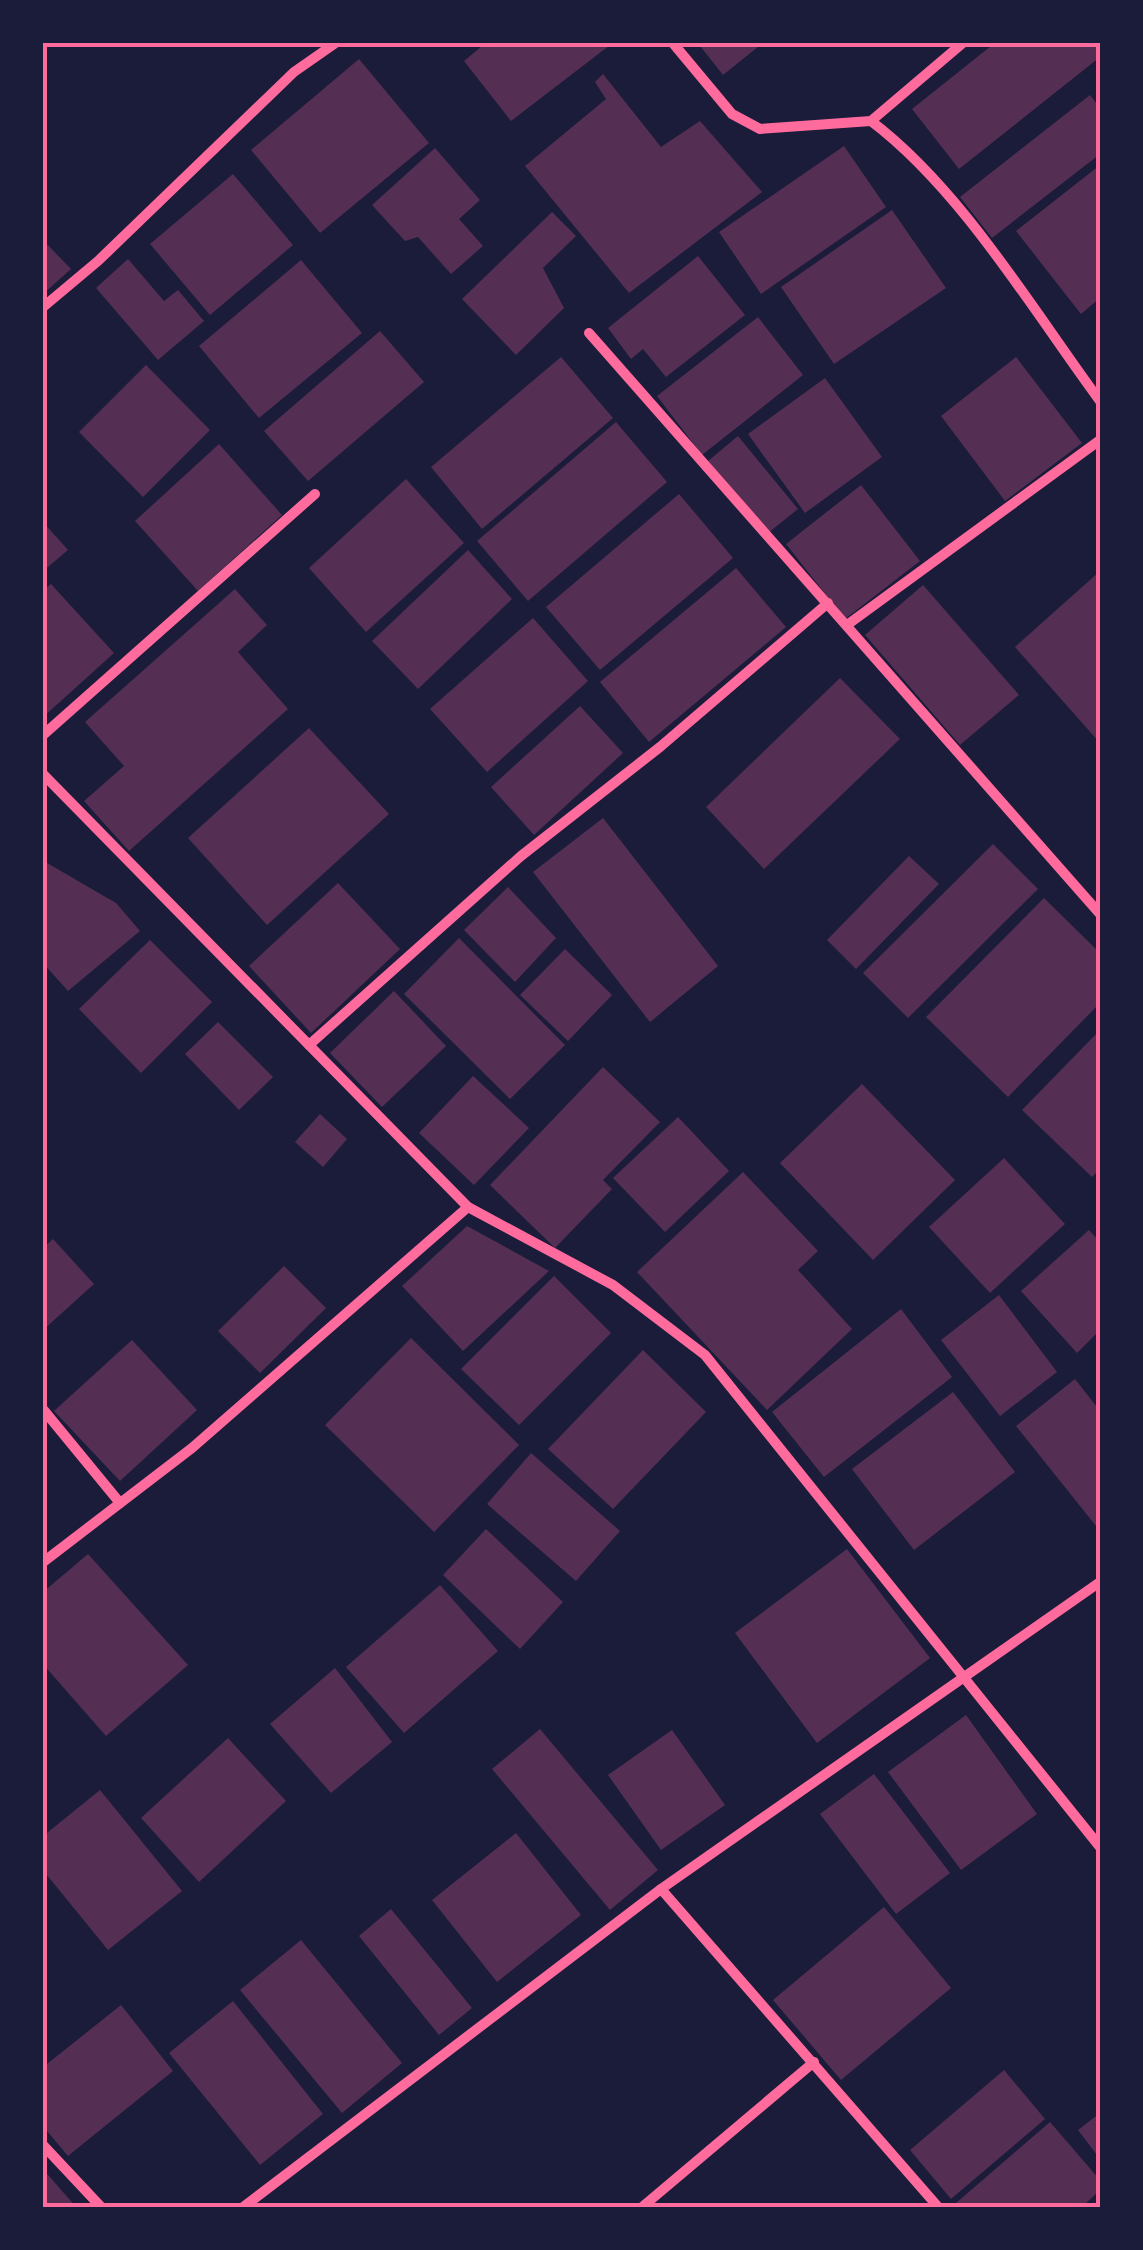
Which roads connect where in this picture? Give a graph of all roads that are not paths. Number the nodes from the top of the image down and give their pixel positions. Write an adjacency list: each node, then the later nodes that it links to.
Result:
1 (337, 42): 5 (street)
2 (672, 42): 4 (street)
3 (964, 42): 4 (street)
4 (871, 121): 7 (street)
5 (42, 308)
6 (589, 333): 10 (street)
7 (1100, 401)
8 (1100, 440): 11 (street)
9 (315, 494): 12 (street)
10 (828, 603): 11 (street); 15 (street)
11 (846, 625): 14 (street)
12 (42, 736)
13 (42, 773): 15 (street)
14 (1100, 914)
15 (310, 1045): 16 (street)
16 (468, 1207): 18 (street); 21 (street)
17 (42, 1408): 18 (street)
18 (120, 1503): 19 (street)
19 (42, 1563)
20 (1100, 1582): 21 (street)
21 (965, 1679): 22 (street); 23 (street)
22 (1100, 1848)
23 (661, 1889): 24 (street); 27 (street)
24 (814, 2062): 28 (street); 29 (street)
25 (42, 2144): 26 (street)
26 (102, 2208)
27 (242, 2208)
28 (642, 2208)
29 (939, 2208)

